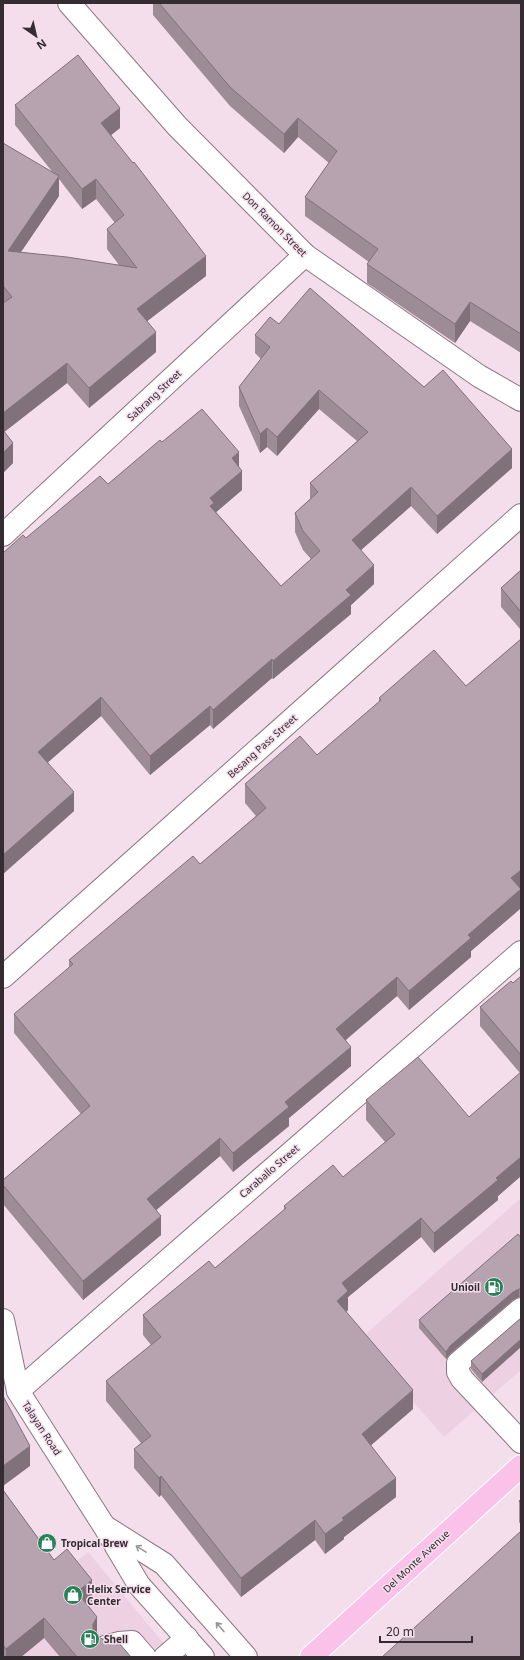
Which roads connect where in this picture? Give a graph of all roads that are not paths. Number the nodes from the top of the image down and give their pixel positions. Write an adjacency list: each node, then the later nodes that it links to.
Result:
1 (69, 3): 2 (street, Don Ramon Street)
2 (304, 255): 3 (street, Don Ramon Street); 5 (street, Sabrang Street)
3 (521, 400)
4 (521, 515): 7 (street, Besang Pass Street)
5 (3, 535)
6 (521, 952): 10 (street, Caraballo Street)
7 (3, 977)
8 (521, 1309): 11 (street)
9 (3, 1320): 10 (street, Talayan Road)
10 (18, 1391): 13 (street, Talayan Road)
11 (521, 1442)
12 (521, 1466): 20 (main road, Del Monte Avenue)
13 (104, 1526): 14 (street, Talayan Road); 19 (street, Talayan Road, one-way to 13)
14 (187, 1638): 17 (street); 18 (street, Talayan Road)
15 (106, 1647): 16 (street)
16 (144, 1657)
17 (165, 1657)
18 (202, 1657)
19 (246, 1657)
20 (312, 1657)

